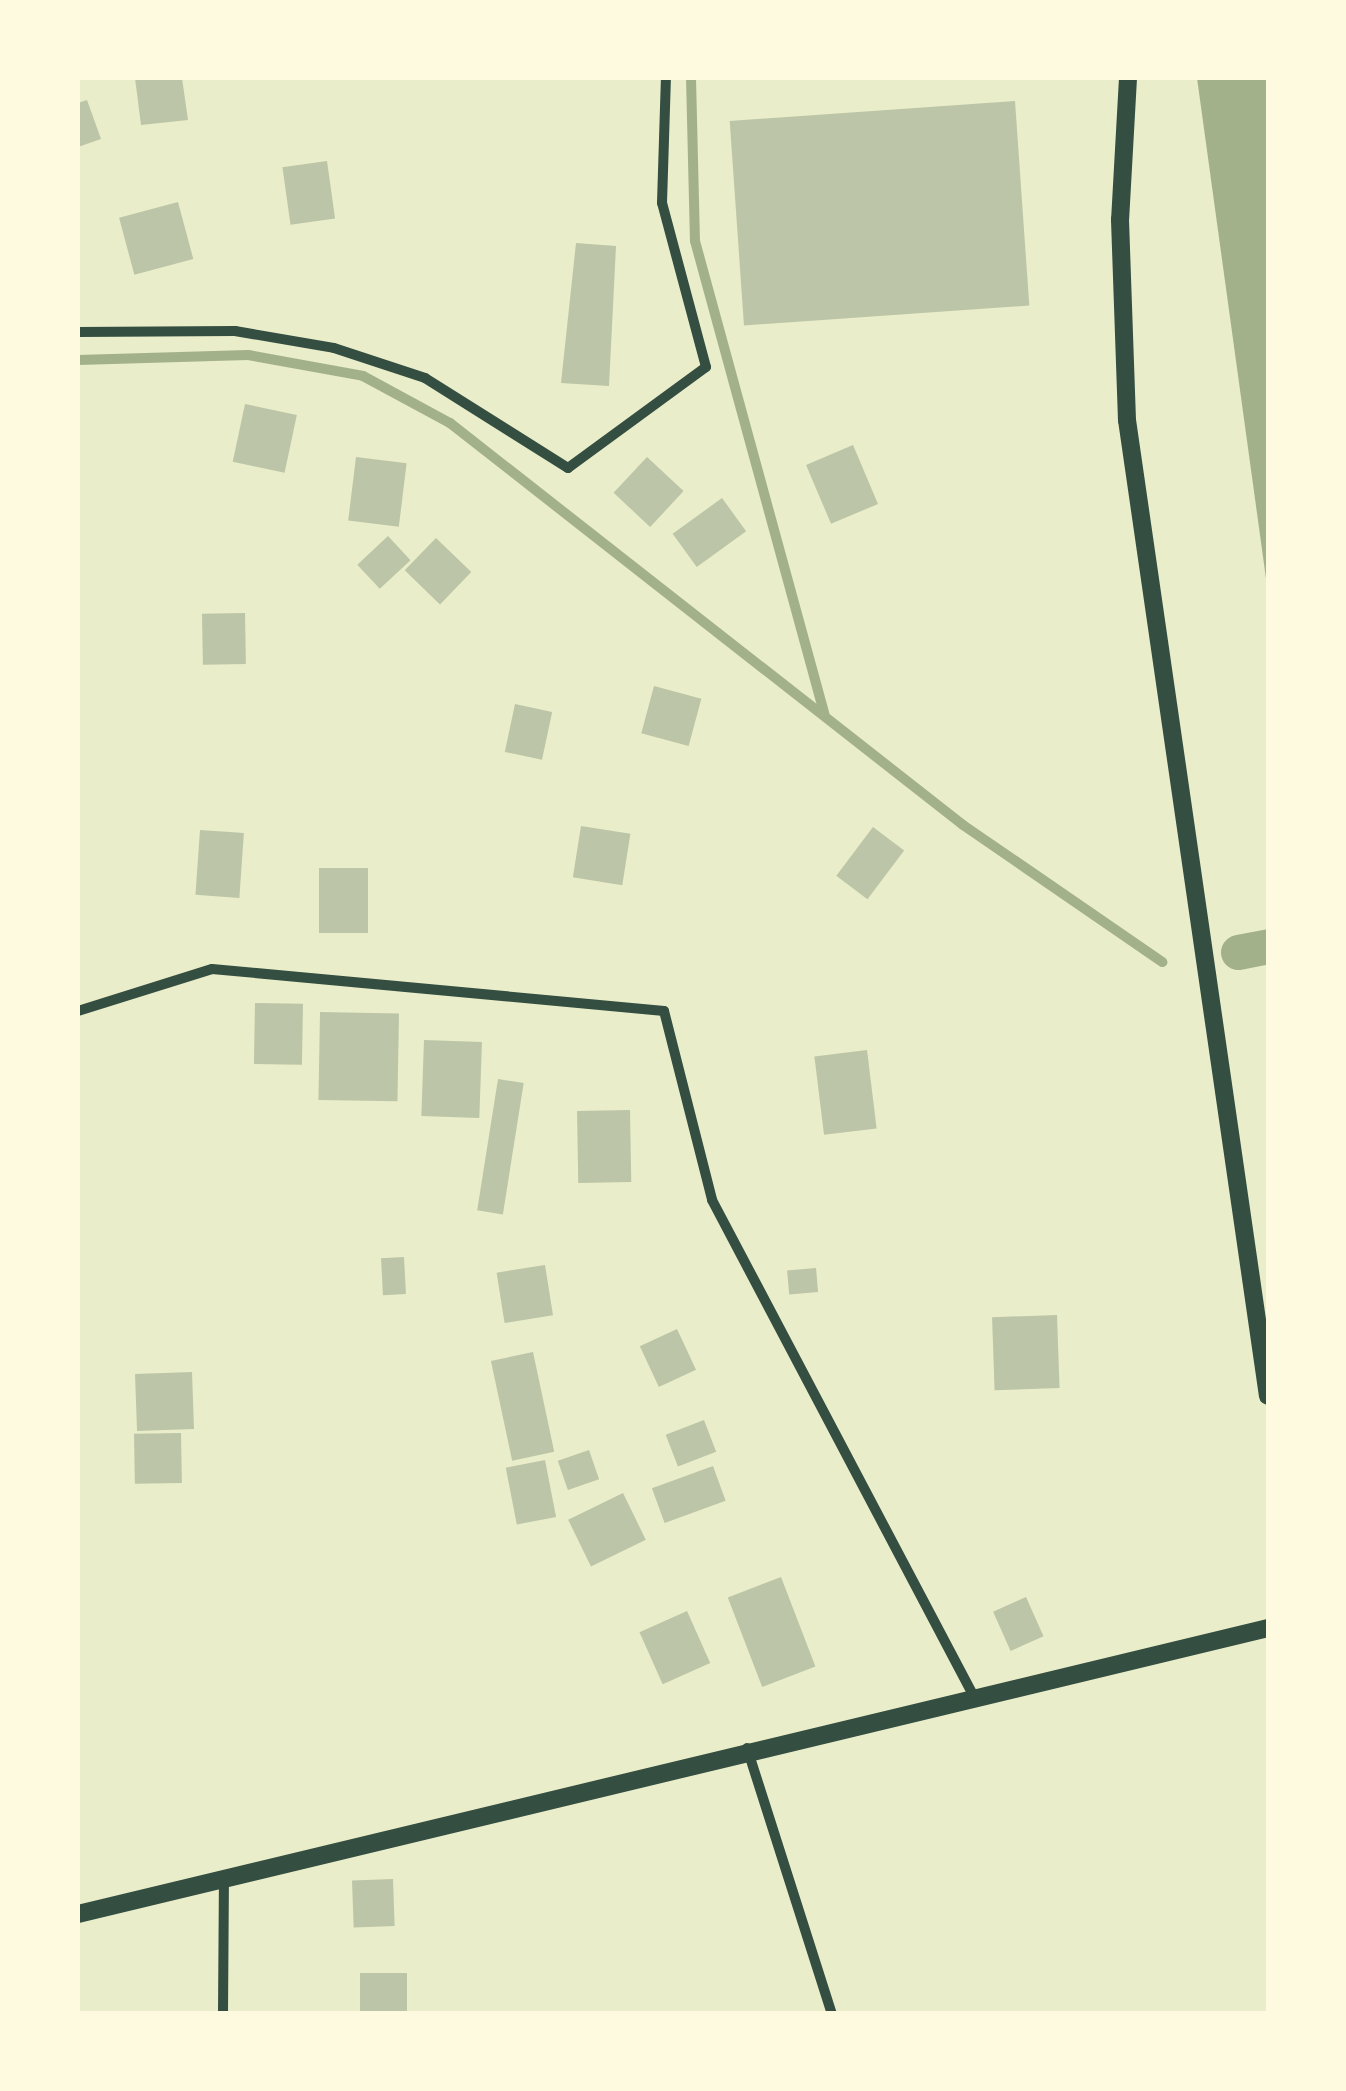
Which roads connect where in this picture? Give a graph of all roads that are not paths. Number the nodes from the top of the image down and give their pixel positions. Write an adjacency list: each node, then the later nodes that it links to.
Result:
1 (666, 78): 3 (street)
2 (1128, 78): 5 (street)
3 (78, 332)
4 (78, 1011): 7 (street)
5 (1268, 1396)
6 (1268, 1628): 7 (street)
7 (972, 1693): 8 (street)
8 (746, 1747): 9 (street); 12 (street)
9 (224, 1878): 10 (street); 11 (street)
10 (78, 1914)
11 (223, 2014)
12 (832, 2014)

